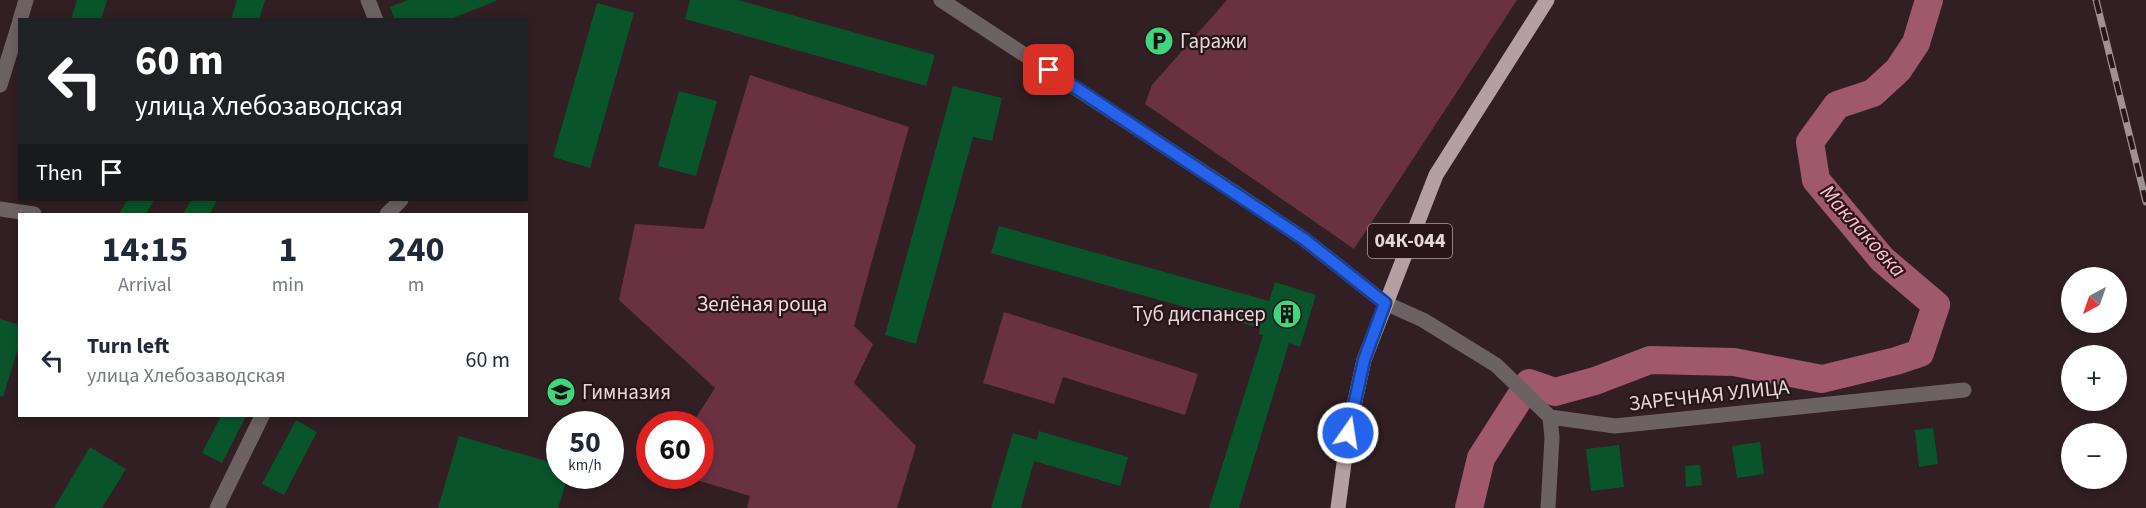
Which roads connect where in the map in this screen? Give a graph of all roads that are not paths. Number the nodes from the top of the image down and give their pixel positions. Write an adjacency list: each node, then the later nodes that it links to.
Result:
1 (26, 0): 5 (street)
2 (368, 0): 6 (street)
3 (941, 0): 13 (street)
4 (1547, 0): 13 (main road, 04К-044)
5 (21, 18)
6 (375, 18)
7 (18, 26): 8 (street)
8 (0, 85)
9 (400, 201): 12 (street)
10 (0, 209): 11 (street)
11 (27, 213)
12 (388, 213)
13 (1385, 303): 16 (street); 18 (main road, 04К-044)
14 (1964, 390): 16 (street, ЗАРЕЧНАЯ УЛИЦА)
15 (262, 417): 17 (street)
16 (1550, 417): 19 (street)
17 (217, 508)
18 (1338, 508)
19 (1548, 508)

